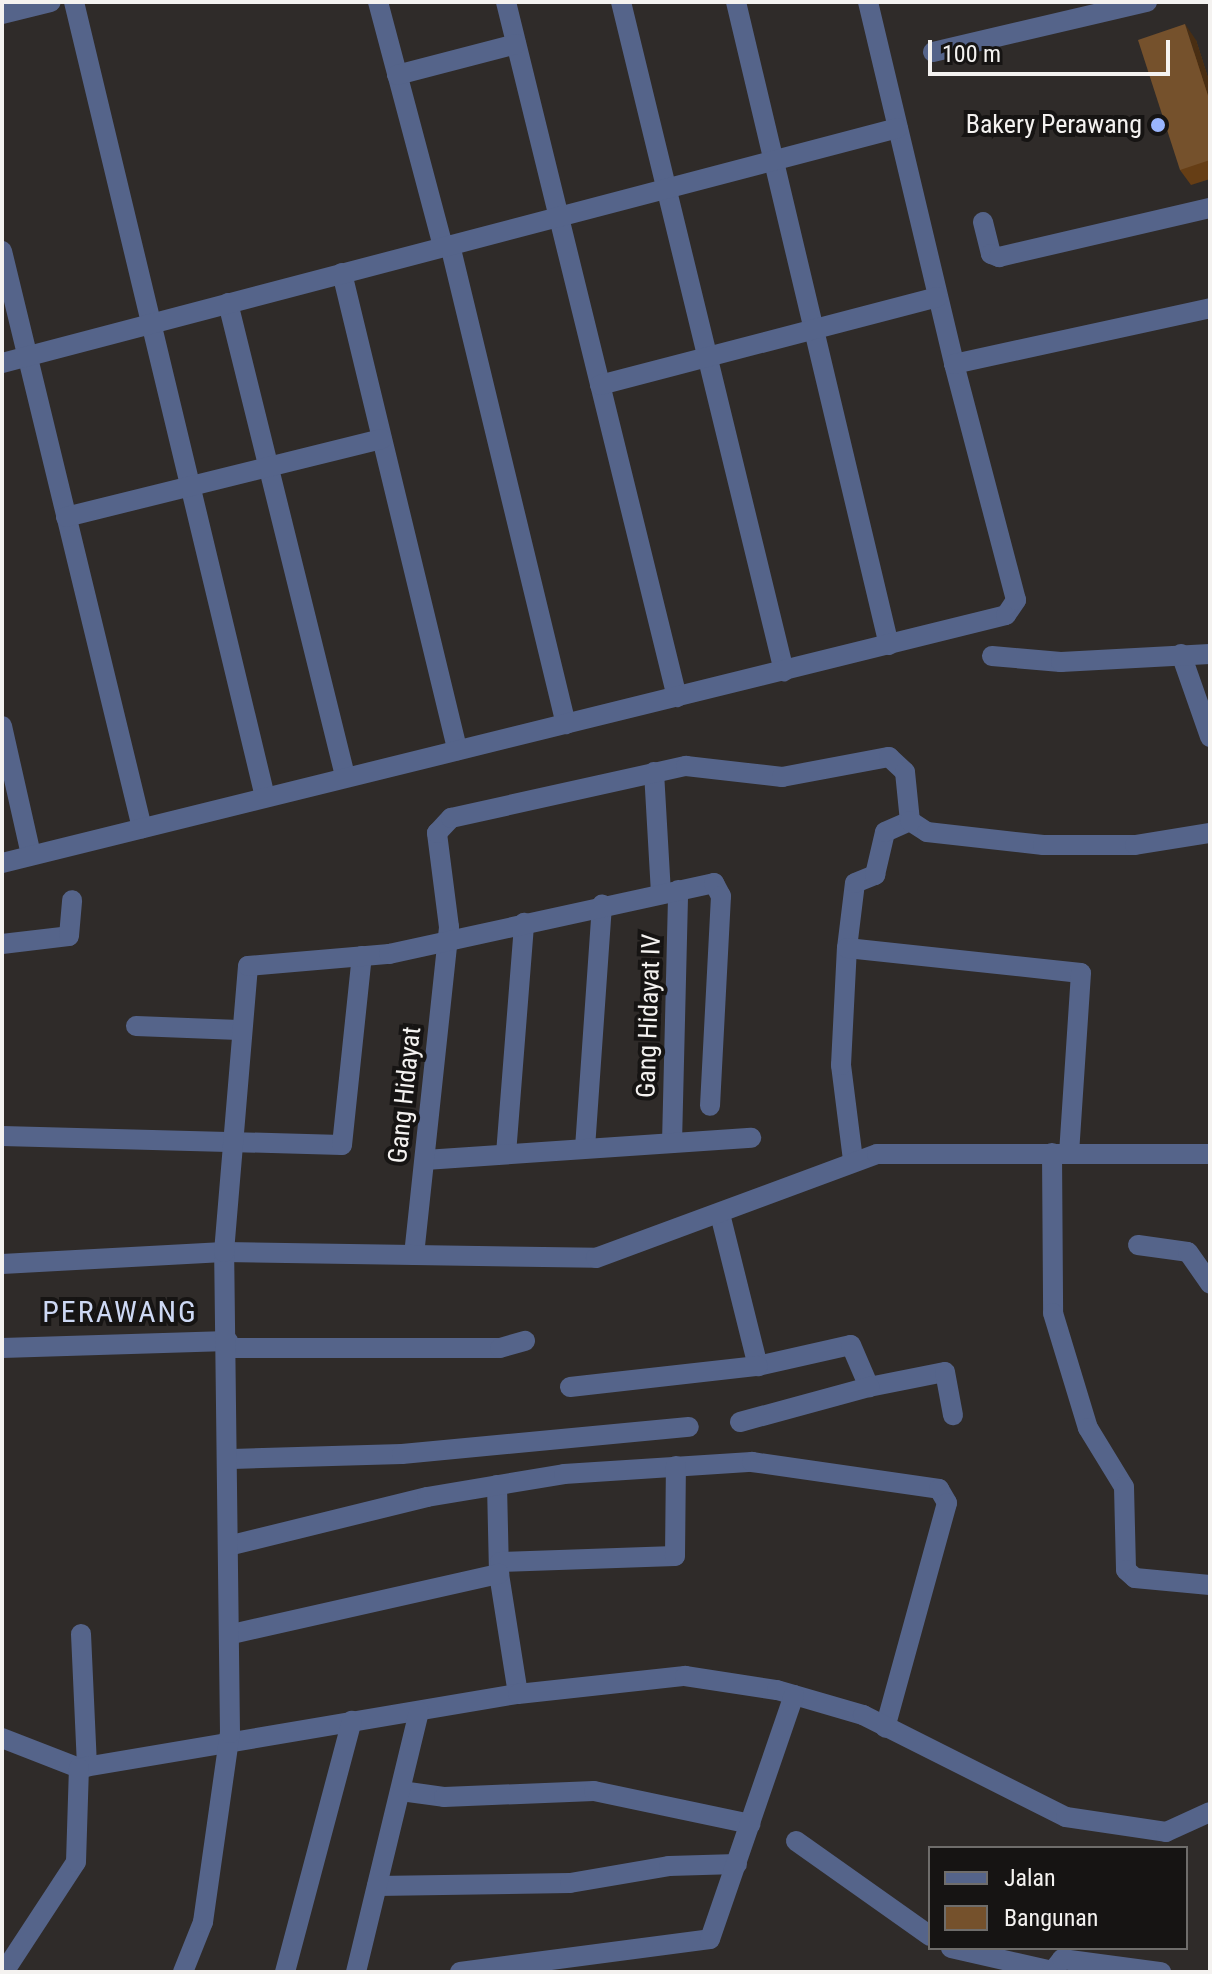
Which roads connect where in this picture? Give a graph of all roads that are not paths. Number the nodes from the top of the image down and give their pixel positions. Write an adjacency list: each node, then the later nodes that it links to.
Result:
1 (51, 2): 9 (street)
2 (74, 2): 25 (street)
3 (378, 2): 12 (street)
4 (506, 2): 10 (street)
5 (621, 2): 15 (street)
6 (736, 2): 14 (street)
7 (868, 2): 13 (street)
8 (1147, 2): 11 (street)
9 (2, 14)
10 (516, 44): 12 (street); 17 (street)
11 (933, 52)
12 (397, 75): 19 (street)
13 (898, 128): 14 (street); 22 (street)
14 (775, 161): 15 (street); 26 (street)
15 (666, 189): 17 (street); 28 (street)
16 (1210, 208): 18 (street)
17 (558, 217): 19 (street); 31 (street)
18 (983, 222)
19 (446, 246): 21 (street); 42 (street)
20 (2, 251): 27 (street)
21 (342, 273): 23 (street); 32 (street)
22 (938, 297): 26 (street); 30 (street)
23 (228, 303): 25 (street); 33 (street)
24 (1210, 308): 30 (street)
25 (148, 324): 27 (street); 34 (street)
26 (814, 328): 28 (street); 36 (street)
27 (26, 357): 29 (street); 35 (street)
28 (708, 357): 31 (street); 40 (street)
29 (2, 363)
30 (954, 364): 36 (street)
31 (600, 385): 41 (street)
32 (382, 439): 33 (street); 45 (street)
33 (268, 468): 34 (street); 47 (street)
34 (188, 484): 35 (street); 48 (street)
35 (66, 517): 50 (street)
36 (889, 645): 40 (street)
37 (1181, 654): 38 (street); 39 (street); 44 (street)
38 (1210, 654)
39 (992, 656)
40 (784, 671): 41 (street)
41 (677, 697): 42 (street)
42 (566, 724): 45 (street)
43 (2, 726): 52 (street)
44 (1210, 737)
45 (457, 750): 47 (street)
46 (654, 772): 49 (street); 54 (street, Gang Hidayat IV); 58 (street, Gang Hidayat)
47 (345, 777): 48 (street)
48 (265, 797): 50 (street)
49 (910, 821): 51 (street); 60 (street)
50 (142, 828): 52 (street)
51 (1210, 833)
52 (31, 855): 53 (street)
53 (2, 863)
54 (670, 892): 56 (street); 64 (street); 67 (street, Gang Hidayat IV)
55 (72, 900): 59 (street)
56 (602, 905): 57 (street); 69 (street)
57 (524, 923): 58 (street); 71 (street)
58 (446, 942): 61 (street); 73 (street, Gang Hidayat)
59 (2, 944)
60 (847, 948): 70 (street); 74 (street)
61 (362, 956): 63 (street); 68 (street)
62 (136, 1026): 63 (street)
63 (239, 1030): 68 (street)
64 (710, 1106)
65 (2, 1136): 68 (street)
66 (751, 1138): 67 (street)
67 (672, 1143): 69 (street)
68 (233, 1144): 77 (street)
69 (585, 1148): 71 (street)
70 (1060, 1153): 72 (street); 74 (street); 95 (street)
71 (506, 1154): 73 (street)
72 (1210, 1154)
73 (425, 1160): 78 (street, Gang Hidayat)
74 (853, 1160): 75 (street)
75 (720, 1214): 78 (street); 84 (street)
76 (1138, 1245): 80 (street)
77 (224, 1252): 78 (street); 79 (street); 82 (street)
78 (414, 1255)
79 (2, 1264)
80 (1210, 1284)
81 (525, 1341): 82 (street)
82 (228, 1345): 83 (street); 90 (street)
83 (2, 1348)
84 (758, 1366): 85 (street); 86 (street)
85 (570, 1387)
86 (869, 1387): 87 (street); 88 (street)
87 (953, 1415)
88 (740, 1422)
89 (689, 1427): 90 (street)
90 (232, 1459): 93 (street)
91 (676, 1466): 92 (street); 94 (street); 102 (street)
92 (497, 1485): 93 (street); 94 (street)
93 (232, 1545): 97 (street)
94 (500, 1568): 97 (street); 98 (street)
95 (1210, 1585)
96 (81, 1634): 105 (street)
97 (232, 1634): 104 (street)
98 (518, 1694): 99 (street); 100 (street)
99 (794, 1695): 102 (street); 108 (street)
100 (419, 1711): 101 (street); 106 (street)
101 (352, 1721): 104 (street); 117 (street)
102 (885, 1728): 107 (street)
103 (2, 1738): 105 (street)
104 (228, 1741): 105 (street); 116 (street)
105 (83, 1767): 115 (street)
106 (401, 1791): 108 (street); 111 (street)
107 (1210, 1812)
108 (751, 1824): 110 (street)
109 (796, 1841): 112 (street)
110 (737, 1864): 111 (street); 119 (street)
111 (377, 1886): 118 (street)
112 (928, 1935)
113 (960, 1950): 114 (street)
114 (1052, 1971): 120 (street)
115 (4, 1972)
116 (183, 1972)
117 (285, 1972)
118 (356, 1972)
119 (460, 1972)
120 (1161, 1972)

